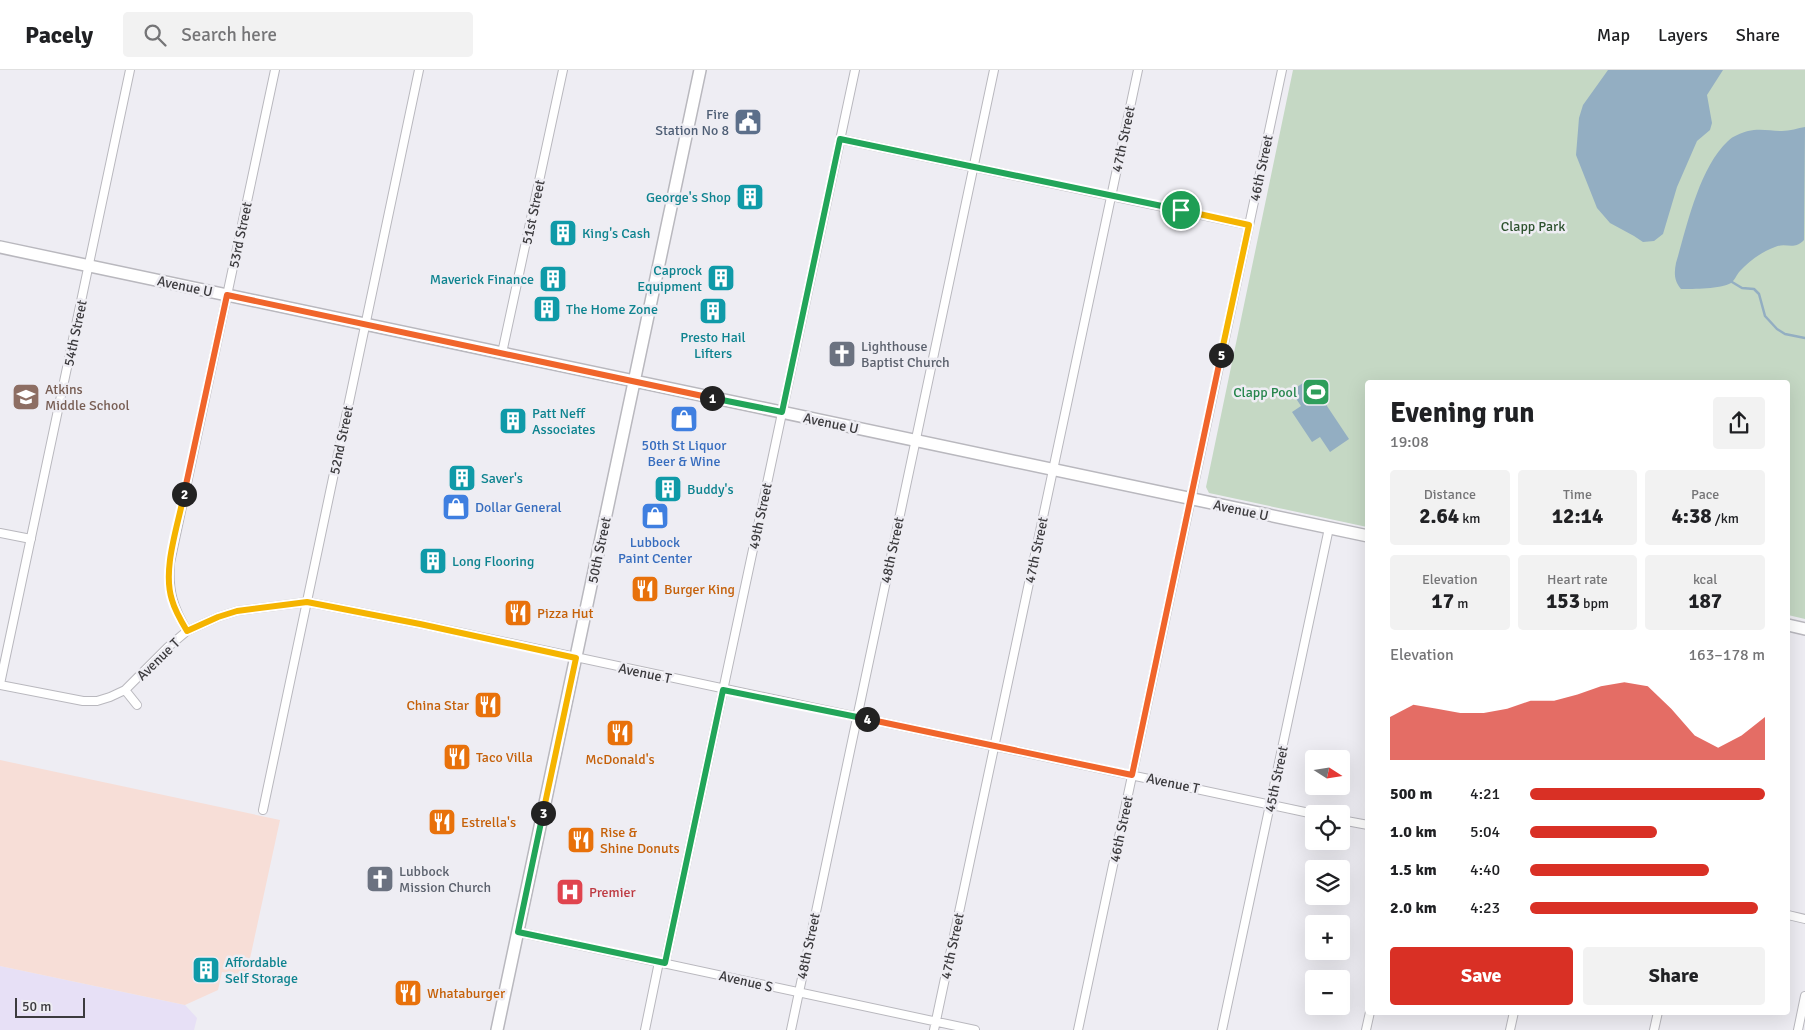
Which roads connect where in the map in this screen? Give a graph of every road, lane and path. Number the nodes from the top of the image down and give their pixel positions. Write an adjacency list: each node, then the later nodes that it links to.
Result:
1 (130, 70): 15 (street, 54th Street)
2 (275, 70): 16 (street, 53rd Street)
3 (419, 70): 17 (street, 52nd Street)
4 (563, 70): 18 (street, 51st Street)
5 (700, 70): 19 (street, 50th Street)
6 (855, 70): 10 (street, 49th Street)
7 (994, 70): 11 (street, 48th Street)
8 (1138, 70): 12 (street, 47th Street)
9 (1282, 70): 13 (street, 46th Street)
10 (840, 139): 11 (street); 20 (street, 49th Street)
11 (973, 167): 12 (street); 21 (street, 48th Street)
12 (1111, 196): 13 (street); 22 (street, 47th Street)
13 (1249, 225): 23 (street, 46th Street)
14 (0, 247): 15 (street, Avenue U)
15 (90, 266): 16 (street, Avenue U); 27 (street, 54th Street)
16 (227, 295): 17 (street, Avenue U); 31 (street, 53rd Street)
17 (366, 324): 18 (street, Avenue U); 28 (street, 52nd Street)
18 (502, 353): 19 (street, Avenue U)
19 (634, 381): 20 (street, Avenue U); 32 (street, 50th Street)
20 (782, 412): 21 (street, Avenue U); 35 (street, 49th Street)
21 (915, 441): 22 (street, Avenue U); 37 (street, 48th Street)
22 (1053, 470): 23 (street, Avenue U); 38 (street, 47th Street)
23 (1191, 499): 24 (street, Avenue U); 39 (street, 46th Street)
24 (1329, 528): 26 (street, Avenue U); 40 (street, 45th Street)
25 (0, 533): 27 (street)
26 (1365, 535)
27 (31, 539): 33 (street, 54th Street)
28 (307, 602): 31 (street, Avenue T); 32 (street, Avenue T); 41 (street, 52nd Street)
29 (1790, 625): 30 (street)
30 (1805, 629)
31 (187, 631): 34 (street, Avenue T)
32 (576, 658): 35 (street, Avenue T); 47 (street, 50th Street)
33 (0, 685): 34 (street, Avenue T)
34 (125, 690): 36 (street)
35 (723, 690): 37 (street, Avenue T); 48 (street, 49th Street)
36 (137, 705)
37 (857, 717): 38 (street, Avenue T); 49 (street, 48th Street)
38 (994, 746): 39 (street, Avenue T); 54 (street, 47th Street)
39 (1132, 775): 40 (street, Avenue T); 59 (street, 46th Street)
40 (1270, 805): 42 (street, Avenue T); 60 (street, 45th Street)
41 (263, 810)
42 (1305, 812)
43 (1350, 822): 44 (street)
44 (1365, 825)
45 (1790, 915): 46 (street)
46 (1805, 919)
47 (518, 932): 48 (street, Avenue S); 55 (street, 50th Street)
48 (662, 962): 49 (street, Avenue S); 56 (street, 49th Street)
49 (798, 993): 54 (street, Avenue S); 57 (street, 48th Street)
50 (1805, 996): 64 (street)
51 (1369, 1015): 61 (street)
52 (1513, 1015): 62 (street)
53 (1657, 1015): 63 (street)
54 (935, 1026): 58 (street, Avenue S)
55 (497, 1030)
56 (645, 1030)
57 (790, 1030)
58 (975, 1030)
59 (1078, 1030)
60 (1222, 1030)
61 (1366, 1030)
62 (1510, 1030)
63 (1654, 1030)
64 (1798, 1030)

